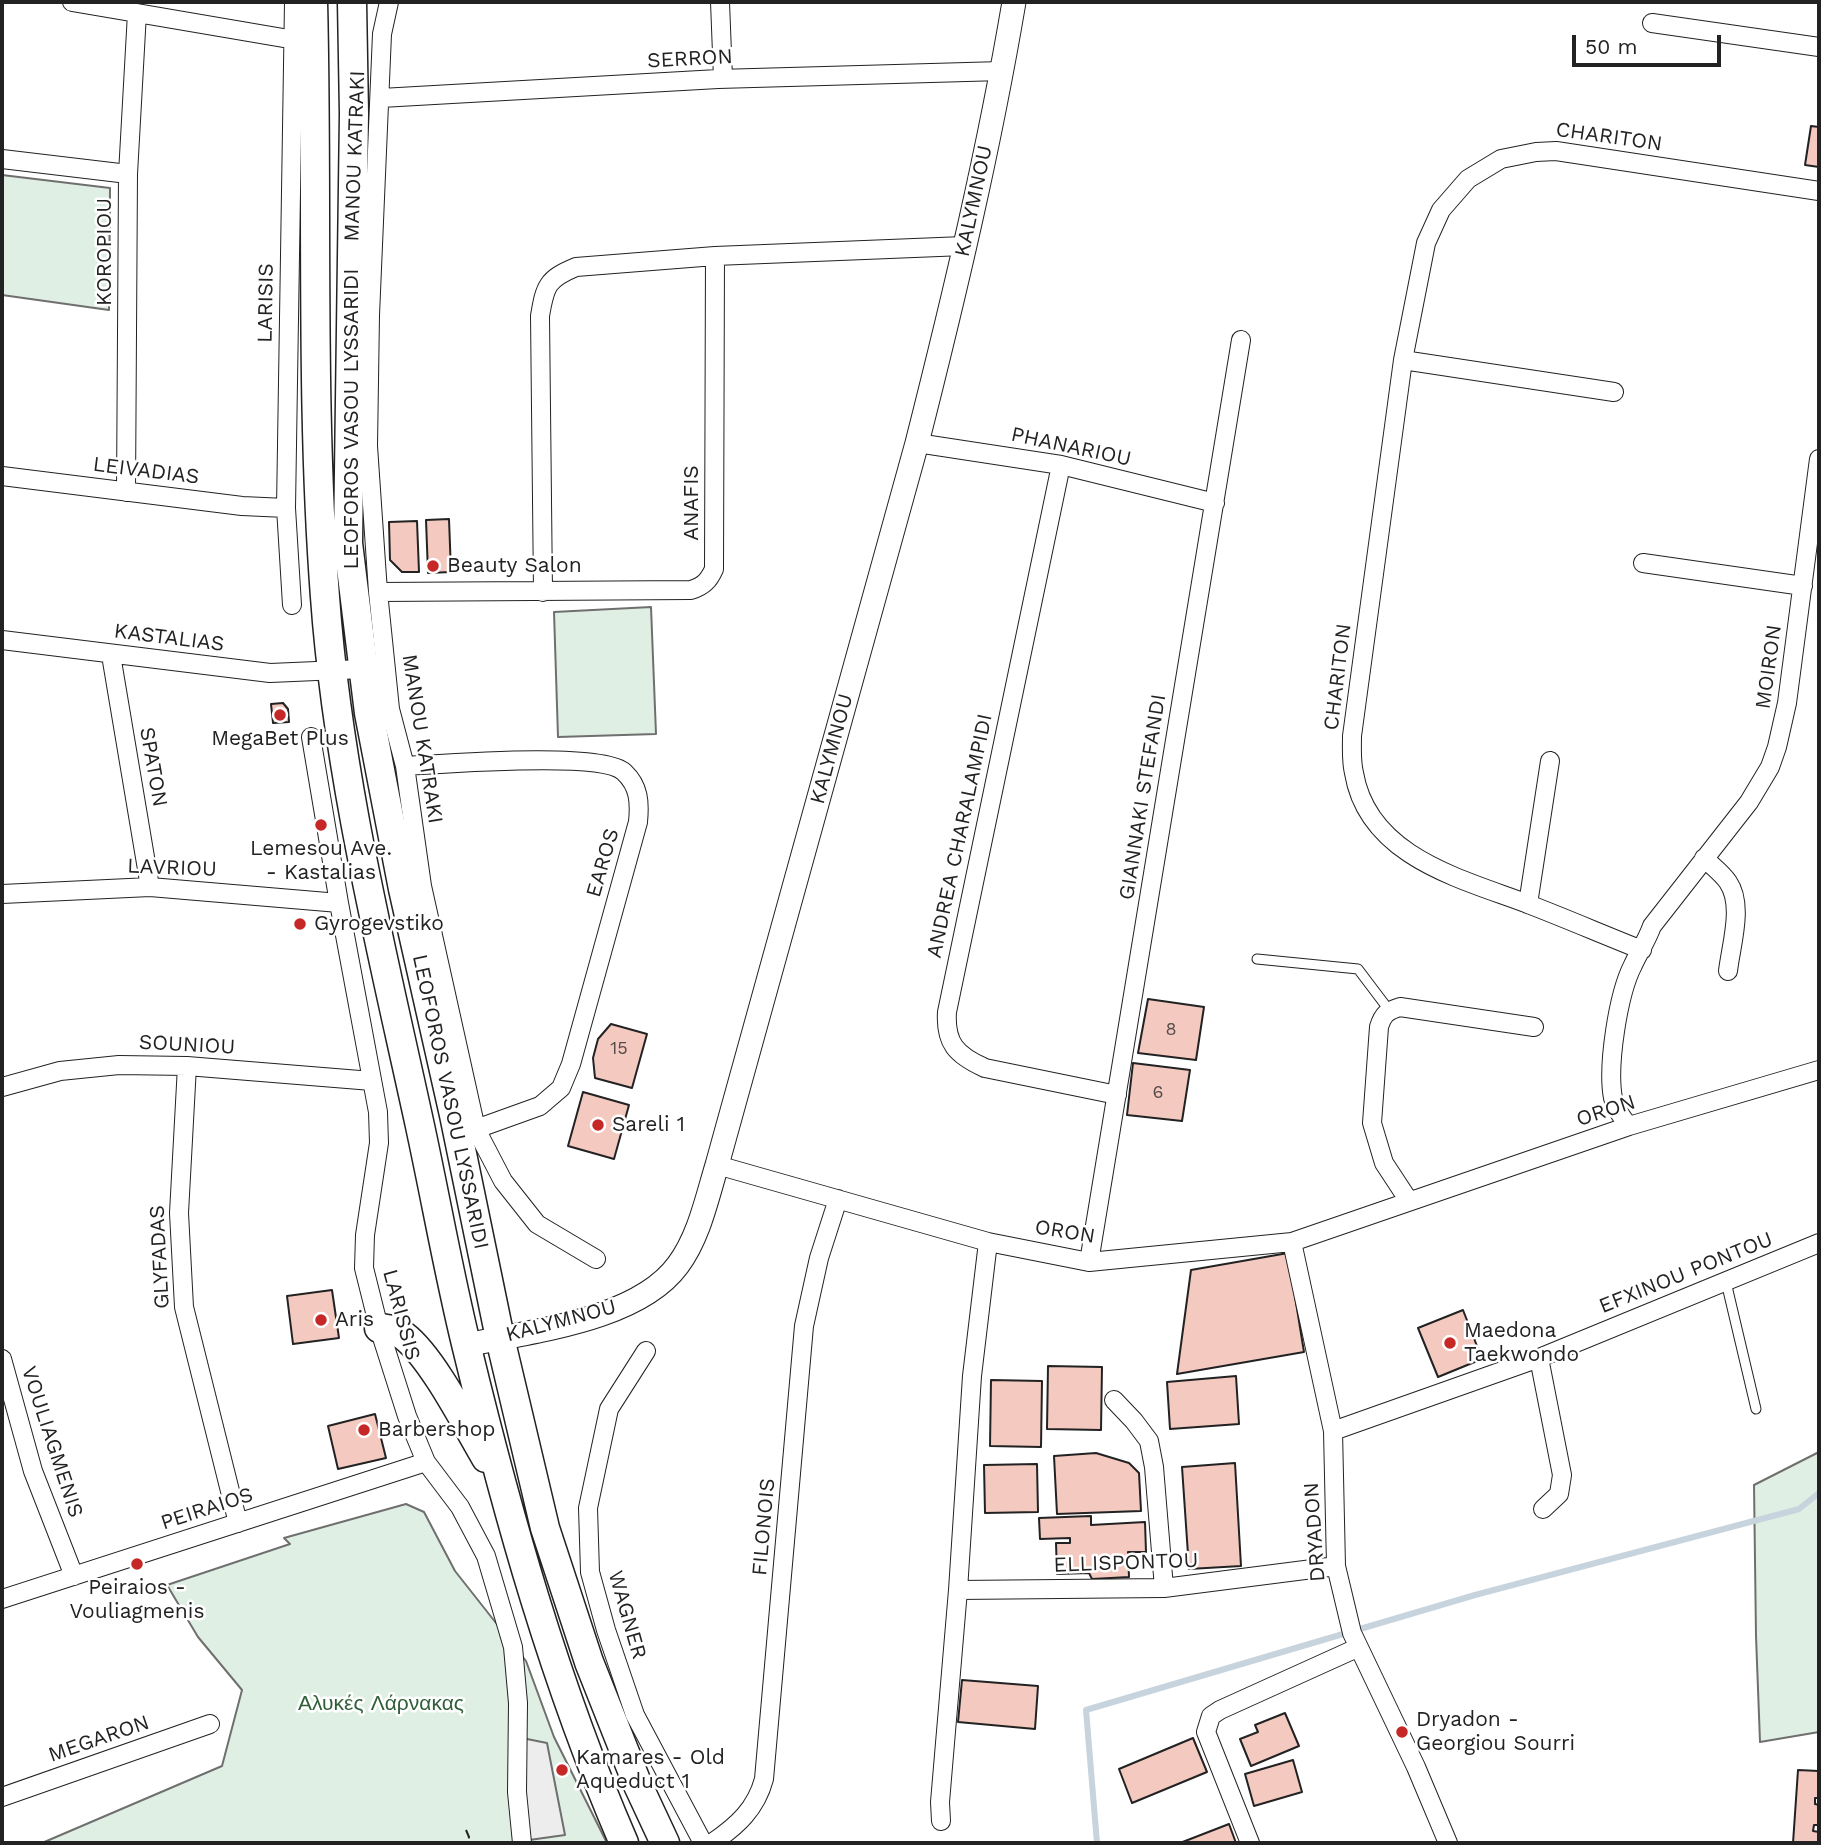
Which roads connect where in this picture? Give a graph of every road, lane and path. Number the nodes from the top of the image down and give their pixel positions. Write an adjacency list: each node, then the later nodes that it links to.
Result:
1 (72, 2): 8 (street)
2 (294, 2): 10 (street, LARISIS)
3 (313, 2): 38 (main road, LEOFOROS VASOU LYSSARIDI)
4 (352, 2): 37 (main road, LEOFOROS VASOU LYSSARIDI)
5 (389, 2): 14 (street, MANOU KATRAKI)
6 (720, 2): 13 (street)
7 (1014, 2): 12 (street, KALYMNOU)
8 (137, 13): 10 (street); 16 (street, KOROPIOU)
9 (1652, 23): 11 (street)
10 (295, 40): 29 (street, LARISIS)
11 (1819, 47)
12 (1002, 71): 13 (street, SERRON); 18 (street, KALYMNOU)
13 (723, 79): 14 (street, SERRON)
14 (381, 98): 32 (street, MANOU KATRAKI)
15 (2, 159): 16 (street)
16 (128, 174): 27 (street, KOROPIOU)
17 (1819, 191): 21 (street, CHARITON)
18 (964, 246): 19 (street); 23 (street, KALYMNOU)
19 (715, 256): 33 (street); 33 (street, ANAFIS)
20 (1241, 340): 28 (street, GIANNAKI STEFANDI)
21 (1403, 359): 22 (street); 46 (street, CHARITON)
22 (1614, 393)
23 (918, 443): 25 (street, PHANARIOU); 59 (street, KALYMNOU)
24 (1819, 459): 31 (street, MOIRON)
25 (1061, 465): 28 (street, PHANARIOU); 56 (street, ANDREA CHARALAMPIDI)
26 (2, 476): 27 (street, LEIVADIAS)
27 (126, 492): 29 (street, LEIVADIAS)
28 (1215, 503): 56 (street, GIANNAKI STEFANDI)
29 (286, 508): 34 (street, LARISIS)
30 (1643, 563): 31 (street)
31 (1803, 586): 42 (street, MOIRON)
32 (378, 592): 33 (street, ANAFIS); 41 (street, MANOU KATRAKI)
33 (543, 592)
34 (292, 605)
35 (2, 640): 36 (street, KASTALIAS)
36 (111, 655): 38 (street, KASTALIAS); 43 (street, SPATON)
37 (363, 669): 38 (street, KASTALIAS); 69 (main road, LEOFOROS VASOU LYSSARIDI)
38 (331, 672): 70 (main road, LEOFOROS VASOU LYSSARIDI)
39 (312, 737): 45 (street, LARISSIS)
40 (1550, 761): 46 (street)
41 (405, 766): 58 (street, MANOU KATRAKI); 58 (street, EAROS)
42 (1704, 858): 47 (street, MOIRON); 49 (street)
43 (150, 887): 44 (street, LAVRIOU); 45 (street, LAVRIOU)
44 (2, 894)
45 (339, 903): 54 (street, LARISSIS)
46 (1528, 904): 47 (street, CHARITON)
47 (1642, 950): 57 (street, MOIRON)
48 (1257, 959): 50 (lane)
49 (1728, 971)
50 (1389, 1010): 51 (street); 61 (street)
51 (1534, 1027)
52 (187, 1066): 54 (street, SOUNIOU); 55 (street, SOUNIOU); 80 (street, GLYFADAS)
53 (1819, 1070): 57 (street, ORON)
54 (372, 1081): 68 (street, LARISSIS)
55 (2, 1087)
56 (1116, 1095): 66 (street, GIANNAKI STEFANDI)
57 (1629, 1126): 61 (street, ORON)
58 (477, 1129): 65 (street, MANOU KATRAKI)
59 (717, 1165): 60 (street, ORON); 69 (street, KALYMNOU)
60 (838, 1199): 62 (street, ORON); 94 (street, FILONOIS)
61 (1409, 1201): 63 (street, ORON)
62 (988, 1242): 66 (street, ORON); 84 (street)
63 (1292, 1242): 66 (street, ORON); 76 (street, DRYADON)
64 (1819, 1243): 67 (street, EFXINOU PONTOU)
65 (596, 1259)
66 (1089, 1262)
67 (1726, 1282): 72 (street, EFXINOU PONTOU); 75 (lane)
68 (379, 1328): 77 (street, LARISSIS); 78 (main road)
69 (500, 1338): 70 (street, KALYMNOU); 92 (main road, LEOFOROS VASOU LYSSARIDI)
70 (467, 1345): 78 (main road, LEOFOROS VASOU LYSSARIDI)
71 (646, 1351): 93 (street, WAGNER)
72 (1539, 1358): 76 (street, EFXINOU PONTOU); 79 (street)
73 (2, 1359): 82 (street, VOULIAGMENIS)
74 (1114, 1400): 83 (street)
75 (1755, 1409)
76 (1333, 1431): 81 (street, DRYADON)
77 (426, 1462): 80 (street, PEIRAIOS); 90 (street, LARISSIS)
78 (503, 1488): 91 (main road, LEOFOROS VASOU LYSSARIDI)
79 (1543, 1509)
80 (238, 1523): 82 (street, PEIRAIOS)
81 (1336, 1566): 83 (street, ELLISPONTOU); 86 (street, DRYADON)
82 (74, 1576): 85 (street, PEIRAIOS)
83 (1164, 1588): 84 (street, ELLISPONTOU)
84 (958, 1590): 89 (street)
85 (2, 1599)
86 (1354, 1641): 95 (street); 96 (street, DRYADON)
87 (211, 1724): 88 (street, MEGARON)
88 (2, 1797)
89 (941, 1821)
90 (522, 1843)
91 (624, 1843)
92 (665, 1843)
93 (703, 1843)
94 (712, 1843)
95 (1250, 1843)
96 (1448, 1843)

